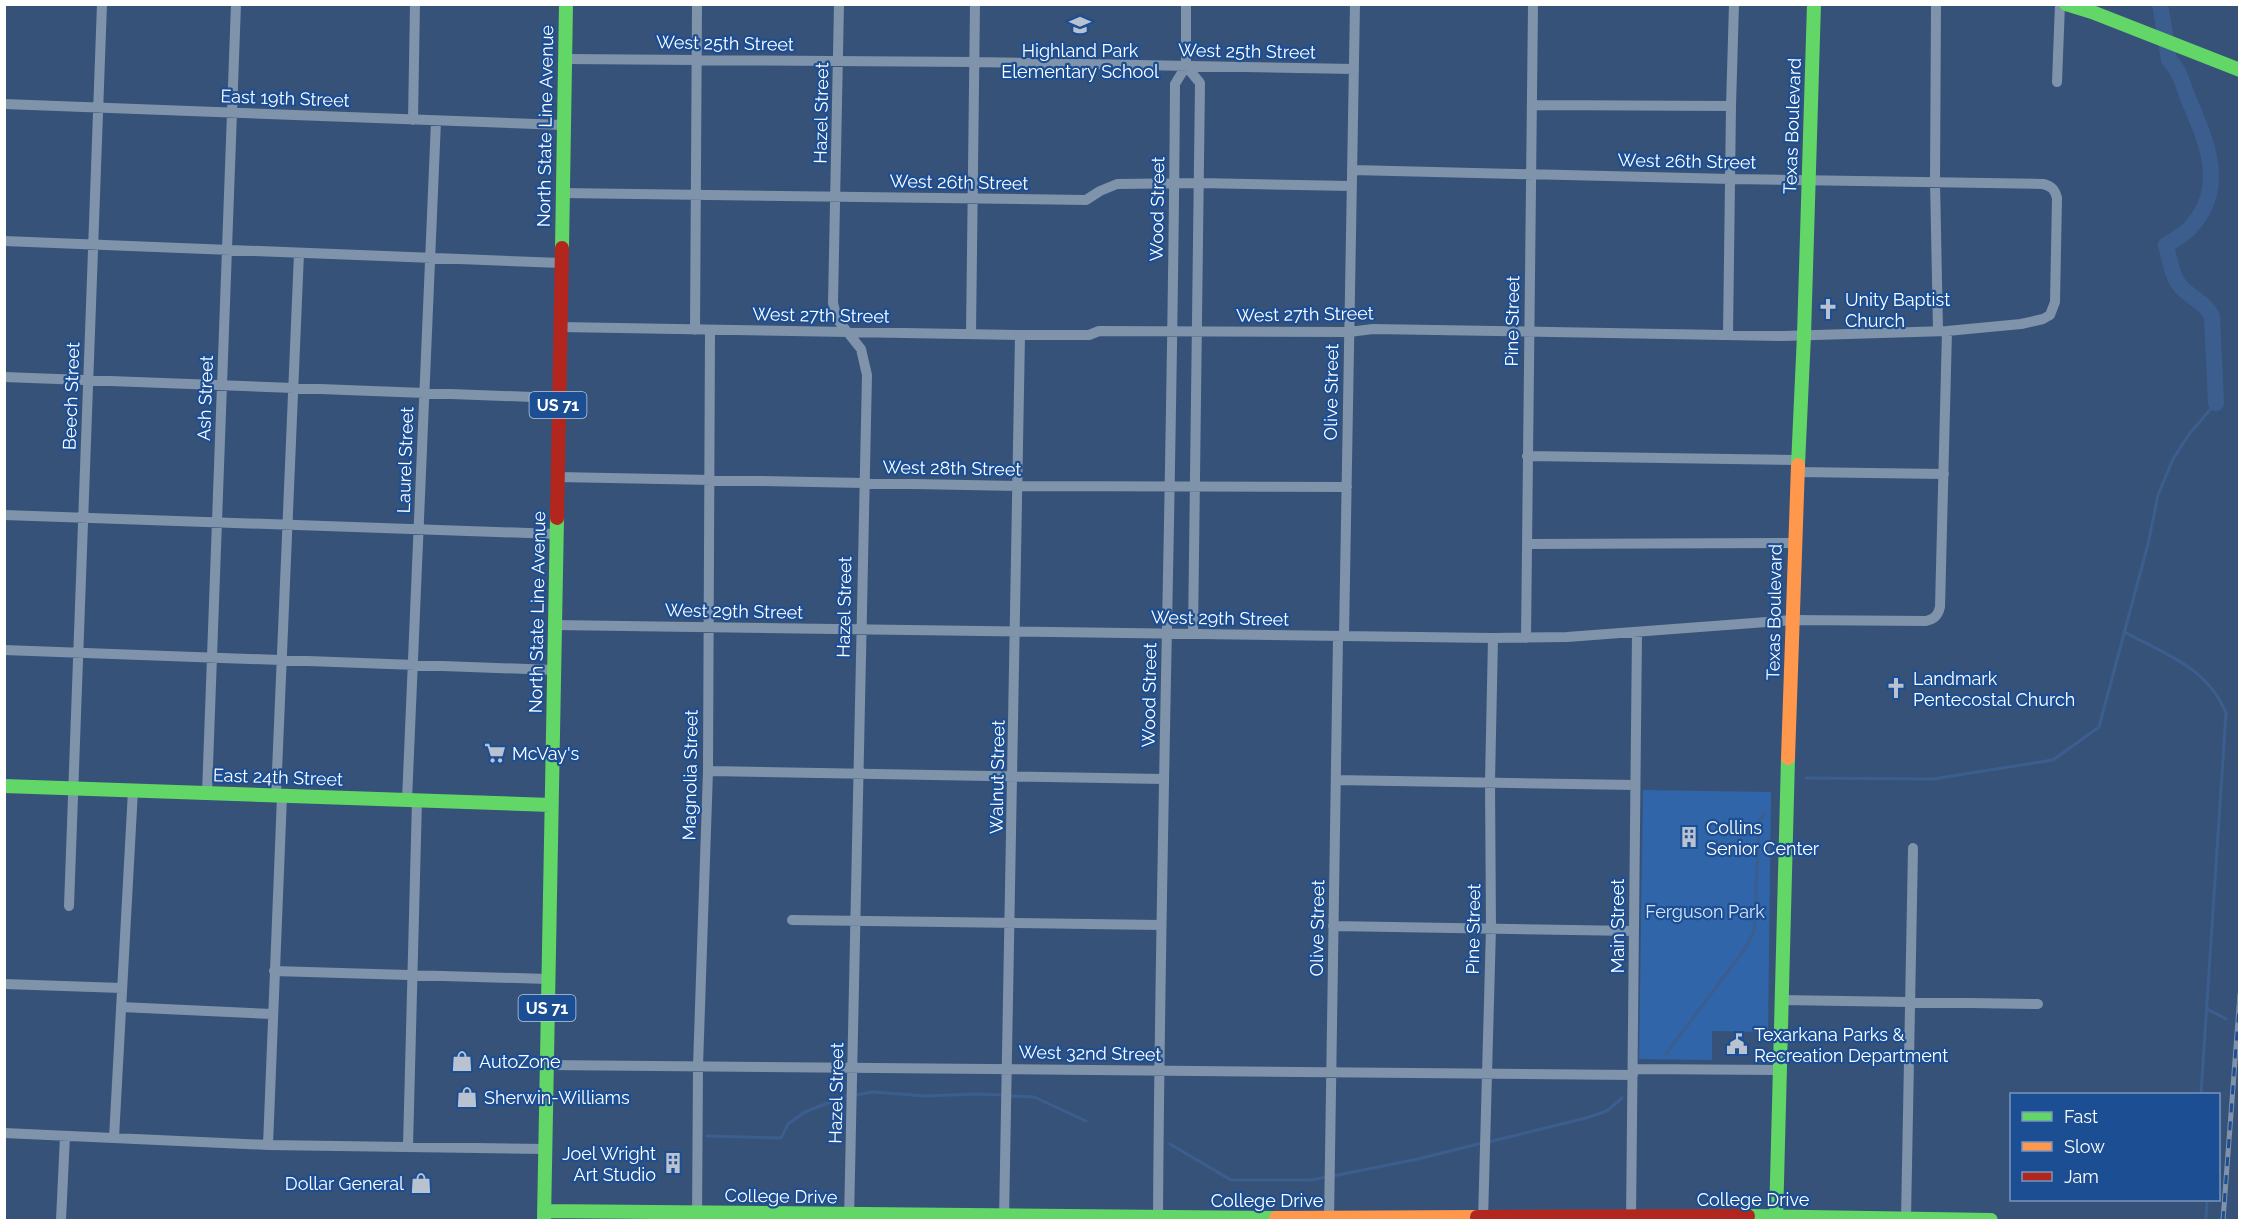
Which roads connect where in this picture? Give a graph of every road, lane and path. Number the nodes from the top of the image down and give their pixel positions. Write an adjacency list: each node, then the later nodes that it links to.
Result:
1 (102, 4): 27 (street, Beech Street)
2 (236, 4): 28 (street, Ash Street)
3 (415, 4): 29 (street)
4 (566, 4): 16 (main road, North State Line Avenue / US 71)
5 (697, 4): 17 (street)
6 (839, 4): 18 (street, Hazel Street)
7 (975, 4): 19 (street)
8 (1186, 4): 20 (street, Wood Street)
9 (1355, 4): 21 (street, Olive Street)
10 (1533, 4): 25 (street, Pine Street)
11 (1734, 4): 26 (street)
12 (1814, 4): 35 (main road, Texas Boulevard)
13 (1936, 4): 36 (street)
14 (2060, 4): 23 (street)
15 (2066, 4): 22 (main road)
16 (565, 59): 17 (street, West 25th Street); 31 (main road, North State Line Avenue / US 71)
17 (697, 60): 18 (street, West 25th Street); 41 (street)
18 (839, 61): 19 (street, West 25th Street); 42 (street, Hazel Street)
19 (974, 62): 20 (street, West 25th Street); 43 (street)
20 (1186, 66): 21 (street, West 25th Street); 37 (street, Wood Street); 38 (street, Wood Street)
21 (1354, 69): 32 (street, Olive Street)
22 (2240, 70)
23 (2057, 82)
24 (4, 104): 27 (street, East 19th Street)
25 (1533, 105): 26 (street); 33 (street, Pine Street)
26 (1731, 106): 34 (street)
27 (98, 108): 28 (street, East 19th Street); 45 (street, Beech Street)
28 (232, 113): 29 (street, East 19th Street); 46 (street, Ash Street)
29 (413, 120): 30 (street, East 19th Street)
30 (436, 121): 31 (street, East 19th Street); 48 (street, Laurel Street)
31 (563, 125): 40 (main road, North State Line Avenue / US 71)
32 (1352, 170): 33 (street, West 26th Street); 39 (street, Olive Street)
33 (1530, 174): 34 (street, West 26th Street); 59 (street, Pine Street)
34 (1731, 179): 35 (street, West 26th Street); 62 (street)
35 (1809, 181): 36 (street, West 26th Street); 63 (main road, Texas Boulevard)
36 (1935, 182): 50 (street, West 26th Street); 54 (street)
37 (1174, 183): 38 (street, West 26th Street); 43 (street, West 26th Street); 56 (street, Wood Street)
38 (1199, 183): 39 (street, West 26th Street); 57 (street, Wood Street)
39 (1351, 186): 58 (street, Olive Street)
40 (562, 193): 41 (street, West 26th Street); 49 (main road, North State Line Avenue / US 71)
41 (696, 195): 42 (street, West 26th Street); 52 (street)
42 (836, 197): 43 (street, West 26th Street); 55 (street, Hazel Street)
43 (973, 199): 60 (street)
44 (4, 241): 45 (street)
45 (93, 244): 46 (street); 65 (street, Beech Street)
46 (227, 250): 47 (street); 66 (street, Ash Street)
47 (299, 253): 48 (street); 67 (street)
48 (430, 258): 49 (street); 68 (street, Laurel Street)
49 (561, 263): 51 (main road, North State Line Avenue / US 71)
50 (2050, 315): 54 (street, West 27th Street)
51 (560, 327): 52 (street, West 27th Street); 69 (main road, North State Line Avenue / US 71)
52 (695, 330): 53 (street, West 27th Street)
53 (710, 330): 55 (street, West 27th Street); 74 (street, Magnolia Street)
54 (1942, 331): 63 (street, West 27th Street); 72 (street)
55 (848, 332): 60 (street, West 27th Street); 75 (street, Hazel Street)
56 (1172, 332): 57 (street, West 27th Street); 61 (street, West 27th Street); 78 (street, Wood Street)
57 (1198, 332): 58 (street, West 27th Street); 76 (street, Wood Street)
58 (1349, 332): 59 (street, West 27th Street); 79 (street, Olive Street)
59 (1528, 332): 62 (street, West 27th Street); 70 (street, Pine Street)
60 (971, 334): 61 (street, West 27th Street)
61 (1020, 335): 77 (street, Walnut Street)
62 (1728, 335): 63 (street, West 27th Street)
63 (1804, 335): 71 (main road, Texas Boulevard)
64 (4, 377): 65 (street)
65 (88, 380): 66 (street); 81 (street, Beech Street)
66 (222, 385): 67 (street); 82 (street, Ash Street)
67 (293, 388): 68 (street); 83 (street)
68 (424, 393): 69 (street); 84 (street, Laurel Street)
69 (558, 398): 73 (main road, North State Line Avenue / US 71)
70 (1527, 456): 71 (street); 87 (street, Pine Street)
71 (1797, 466): 72 (street); 86 (main road, Texas Boulevard)
72 (1944, 474): 88 (street, West 29th Street)
73 (557, 477): 74 (street, West 28th Street); 85 (main road, North State Line Avenue / US 71)
74 (709, 481): 75 (street, West 28th Street); 90 (street, Magnolia Street)
75 (863, 483): 77 (street, West 28th Street); 91 (street, Hazel Street)
76 (1194, 485): 78 (street, West 28th Street); 79 (street, West 28th Street); 95 (street, Wood Street)
77 (1017, 486): 78 (street, West 28th Street); 92 (street, Walnut Street)
78 (1170, 486): 94 (street, Wood Street)
79 (1347, 487): 96 (street, Olive Street)
80 (4, 515): 81 (street)
81 (83, 518): 82 (street); 100 (street, Beech Street)
82 (217, 522): 83 (street); 101 (street, Ash Street)
83 (287, 524): 84 (street); 102 (street)
84 (419, 529): 85 (street); 103 (street, Laurel Street)
85 (556, 534): 89 (main road, North State Line Avenue / US 71)
86 (1794, 543): 87 (street); 88 (main road, Texas Boulevard)
87 (1527, 544): 98 (street, Pine Street)
88 (1793, 620): 93 (street, West 29th Street); 133 (main road, Texas Boulevard)
89 (554, 625): 90 (street, West 29th Street); 104 (main road, North State Line Avenue / US 71)
90 (708, 627): 91 (street, West 29th Street); 105 (street, Magnolia Street)
91 (860, 629): 92 (street, West 29th Street); 106 (street, Hazel Street)
92 (1015, 632): 94 (street, West 29th Street); 107 (street, Walnut Street)
93 (1637, 632): 98 (street, West 29th Street); 111 (street, Main Street)
94 (1168, 634): 95 (street, West 29th Street); 108 (street, Wood Street)
95 (1194, 634): 96 (street, West 29th Street)
96 (1341, 636): 97 (street, West 29th Street); 109 (street, Olive Street)
97 (1493, 638): 98 (street, West 29th Street); 110 (street, Pine Street)
98 (1526, 638)
99 (4, 650): 100 (street)
100 (78, 652): 101 (street); 113 (street, Beech Street)
101 (212, 657): 102 (street); 115 (street, Ash Street)
102 (282, 660): 103 (street); 116 (street)
103 (413, 665): 104 (street); 117 (street, Laurel Street)
104 (554, 670): 118 (main road, North State Line Avenue / US 71)
105 (708, 771): 106 (street); 139 (street, Magnolia Street)
106 (859, 774): 107 (street); 122 (street, Hazel Street)
107 (1013, 777): 108 (street); 123 (street, Walnut Street)
108 (1164, 779): 124 (street, Wood Street)
109 (1336, 780): 110 (street); 125 (street, Olive Street)
110 (1490, 782): 111 (street); 126 (street, Pine Street)
111 (1635, 785): 127 (street, Main Street)
112 (4, 786): 113 (main road, East 24th Street)
113 (73, 788): 114 (main road, East 24th Street); 120 (street, Beech Street)
114 (133, 790): 115 (main road, East 24th Street); 132 (street)
115 (207, 793): 116 (main road, East 24th Street)
116 (279, 796): 117 (main road, East 24th Street); 128 (street)
117 (412, 800): 118 (main road, East 24th Street); 129 (street, Laurel Street)
118 (551, 805): 130 (main road, North State Line Avenue / US 71)
119 (1913, 848): 134 (street)
120 (69, 906)
121 (792, 920): 122 (street)
122 (856, 921): 123 (street); 140 (street, Hazel Street)
123 (1010, 922): 124 (street); 141 (street, Walnut Street)
124 (1161, 925): 143 (street, Wood Street)
125 (1334, 926): 126 (street); 144 (street, Olive Street)
126 (1491, 928): 127 (street); 146 (street, Pine Street)
127 (1634, 931): 145 (street, Main Street)
128 (274, 971): 129 (street); 137 (street)
129 (412, 975): 130 (street); 151 (street, Laurel Street)
130 (548, 979): 138 (main road, North State Line Avenue / US 71)
131 (4, 984): 132 (street)
132 (122, 988): 136 (street)
133 (1781, 1000): 134 (street); 142 (main road, Texas Boulevard)
134 (1909, 1002): 135 (street); 162 (street)
135 (2038, 1004)
136 (121, 1007): 137 (street); 149 (street)
137 (272, 1014): 150 (street)
138 (546, 1065): 139 (street, West 32nd Street); 152 (main road, North State Line Avenue / US 71)
139 (698, 1066): 140 (street, West 32nd Street); 154 (street, Magnolia Street)
140 (853, 1068): 141 (street, West 32nd Street); 155 (street, Hazel Street)
141 (1008, 1069): 143 (street, West 32nd Street); 156 (street, Walnut Street)
142 (1780, 1070): 145 (street, West 32nd Street); 161 (main road, Texas Boulevard)
143 (1158, 1071): 144 (street, West 32nd Street); 157 (street, Wood Street)
144 (1331, 1072): 146 (street, West 32nd Street); 158 (street, Olive Street)
145 (1633, 1072): 146 (street, West 32nd Street); 160 (street, Main Street)
146 (1486, 1074): 159 (street, Pine Street)
147 (4, 1133): 148 (street)
148 (65, 1136): 149 (street); 164 (street)
149 (114, 1138): 150 (street)
150 (268, 1145): 151 (street)
151 (408, 1146): 152 (street)
152 (545, 1149): 153 (main road, North State Line Avenue / US 71)
153 (544, 1216): 154 (main road, College Drive)
154 (697, 1216): 155 (main road, College Drive)
155 (849, 1218): 156 (main road, College Drive)
156 (1004, 1219): 157 (main road, College Drive)
157 (1158, 1219): 158 (main road, College Drive)
158 (1329, 1219): 159 (main road, College Drive)
159 (1483, 1219): 160 (main road, College Drive)
160 (1631, 1219): 161 (main road, College Drive)
161 (1777, 1219): 163 (main road, College Drive)
162 (1906, 1219): 163 (main road, College Drive); 165 (main road, College Drive)
163 (1889, 1220)
164 (61, 1221)
165 (1990, 1221)

